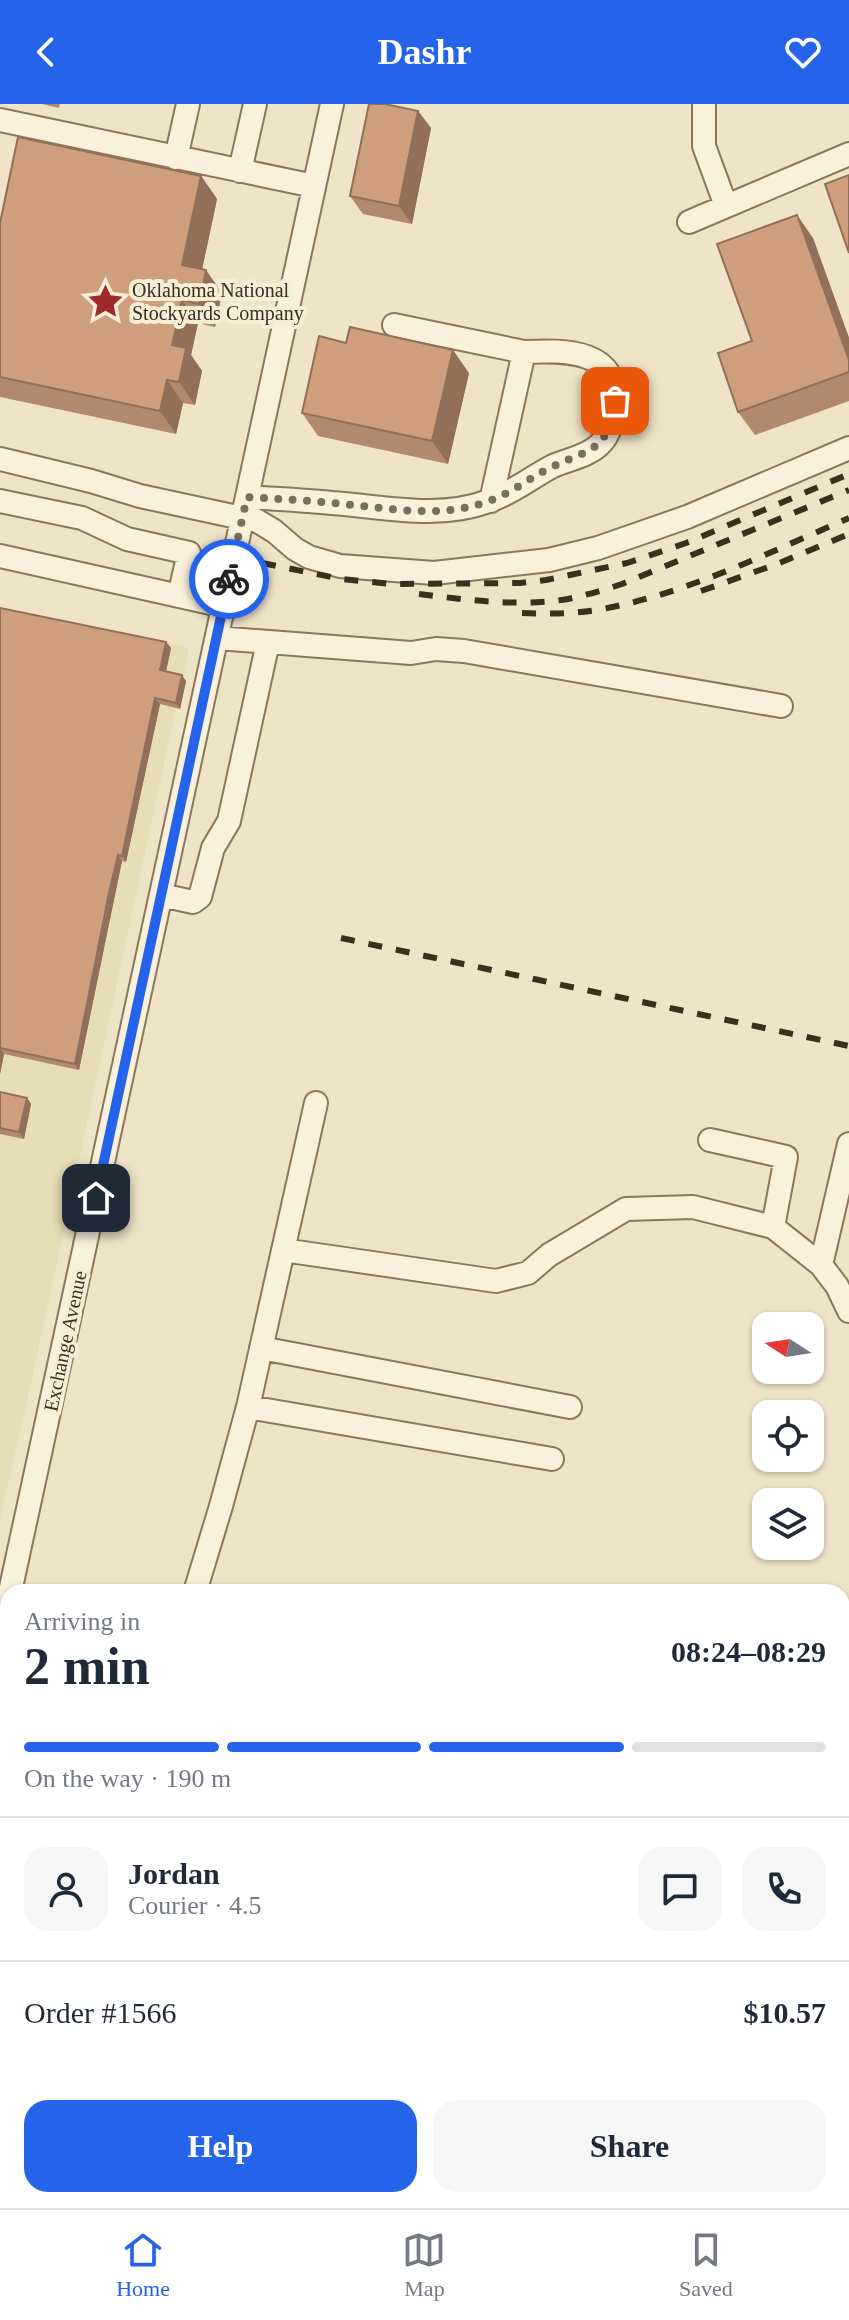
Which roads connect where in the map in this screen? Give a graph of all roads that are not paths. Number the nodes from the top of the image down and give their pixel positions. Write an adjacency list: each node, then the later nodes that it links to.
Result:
1 (188, 104): 7 (street)
2 (255, 104): 8 (street)
3 (332, 104): 9 (street, Exchange Avenue)
4 (704, 104): 10 (street)
5 (0, 120): 7 (street)
6 (849, 154): 10 (street)
7 (176, 158): 8 (street)
8 (240, 171): 9 (street)
9 (314, 186): 18 (street, Exchange Avenue)
10 (726, 206): 11 (street)
11 (689, 222)
12 (394, 325): 13 (street)
13 (524, 352): 17 (street); 17 (street)
14 (849, 448): 18 (street)
15 (0, 459): 18 (street)
16 (0, 501): 20 (street)
17 (491, 501): 18 (street)
18 (244, 509): 21 (street, Exchange Avenue)
19 (0, 556): 20 (street)
20 (179, 596): 21 (street)
21 (224, 606): 22 (street, Exchange Avenue)
22 (217, 638): 23 (street); 25 (street, Exchange Avenue)
23 (268, 642): 24 (street); 25 (street)
24 (781, 706)
25 (161, 895): 38 (street, Exchange Avenue)
26 (316, 1103): 31 (street)
27 (710, 1140): 29 (street)
28 (848, 1154): 30 (street)
29 (773, 1227): 31 (street); 32 (street)
30 (839, 1232): 32 (street)
31 (283, 1250): 34 (street)
32 (821, 1265): 33 (street)
33 (849, 1311)
34 (261, 1348): 35 (street); 36 (street)
35 (248, 1407): 37 (street); 39 (street)
36 (570, 1407)
37 (552, 1459)
38 (12, 1584)
39 (197, 1584)

